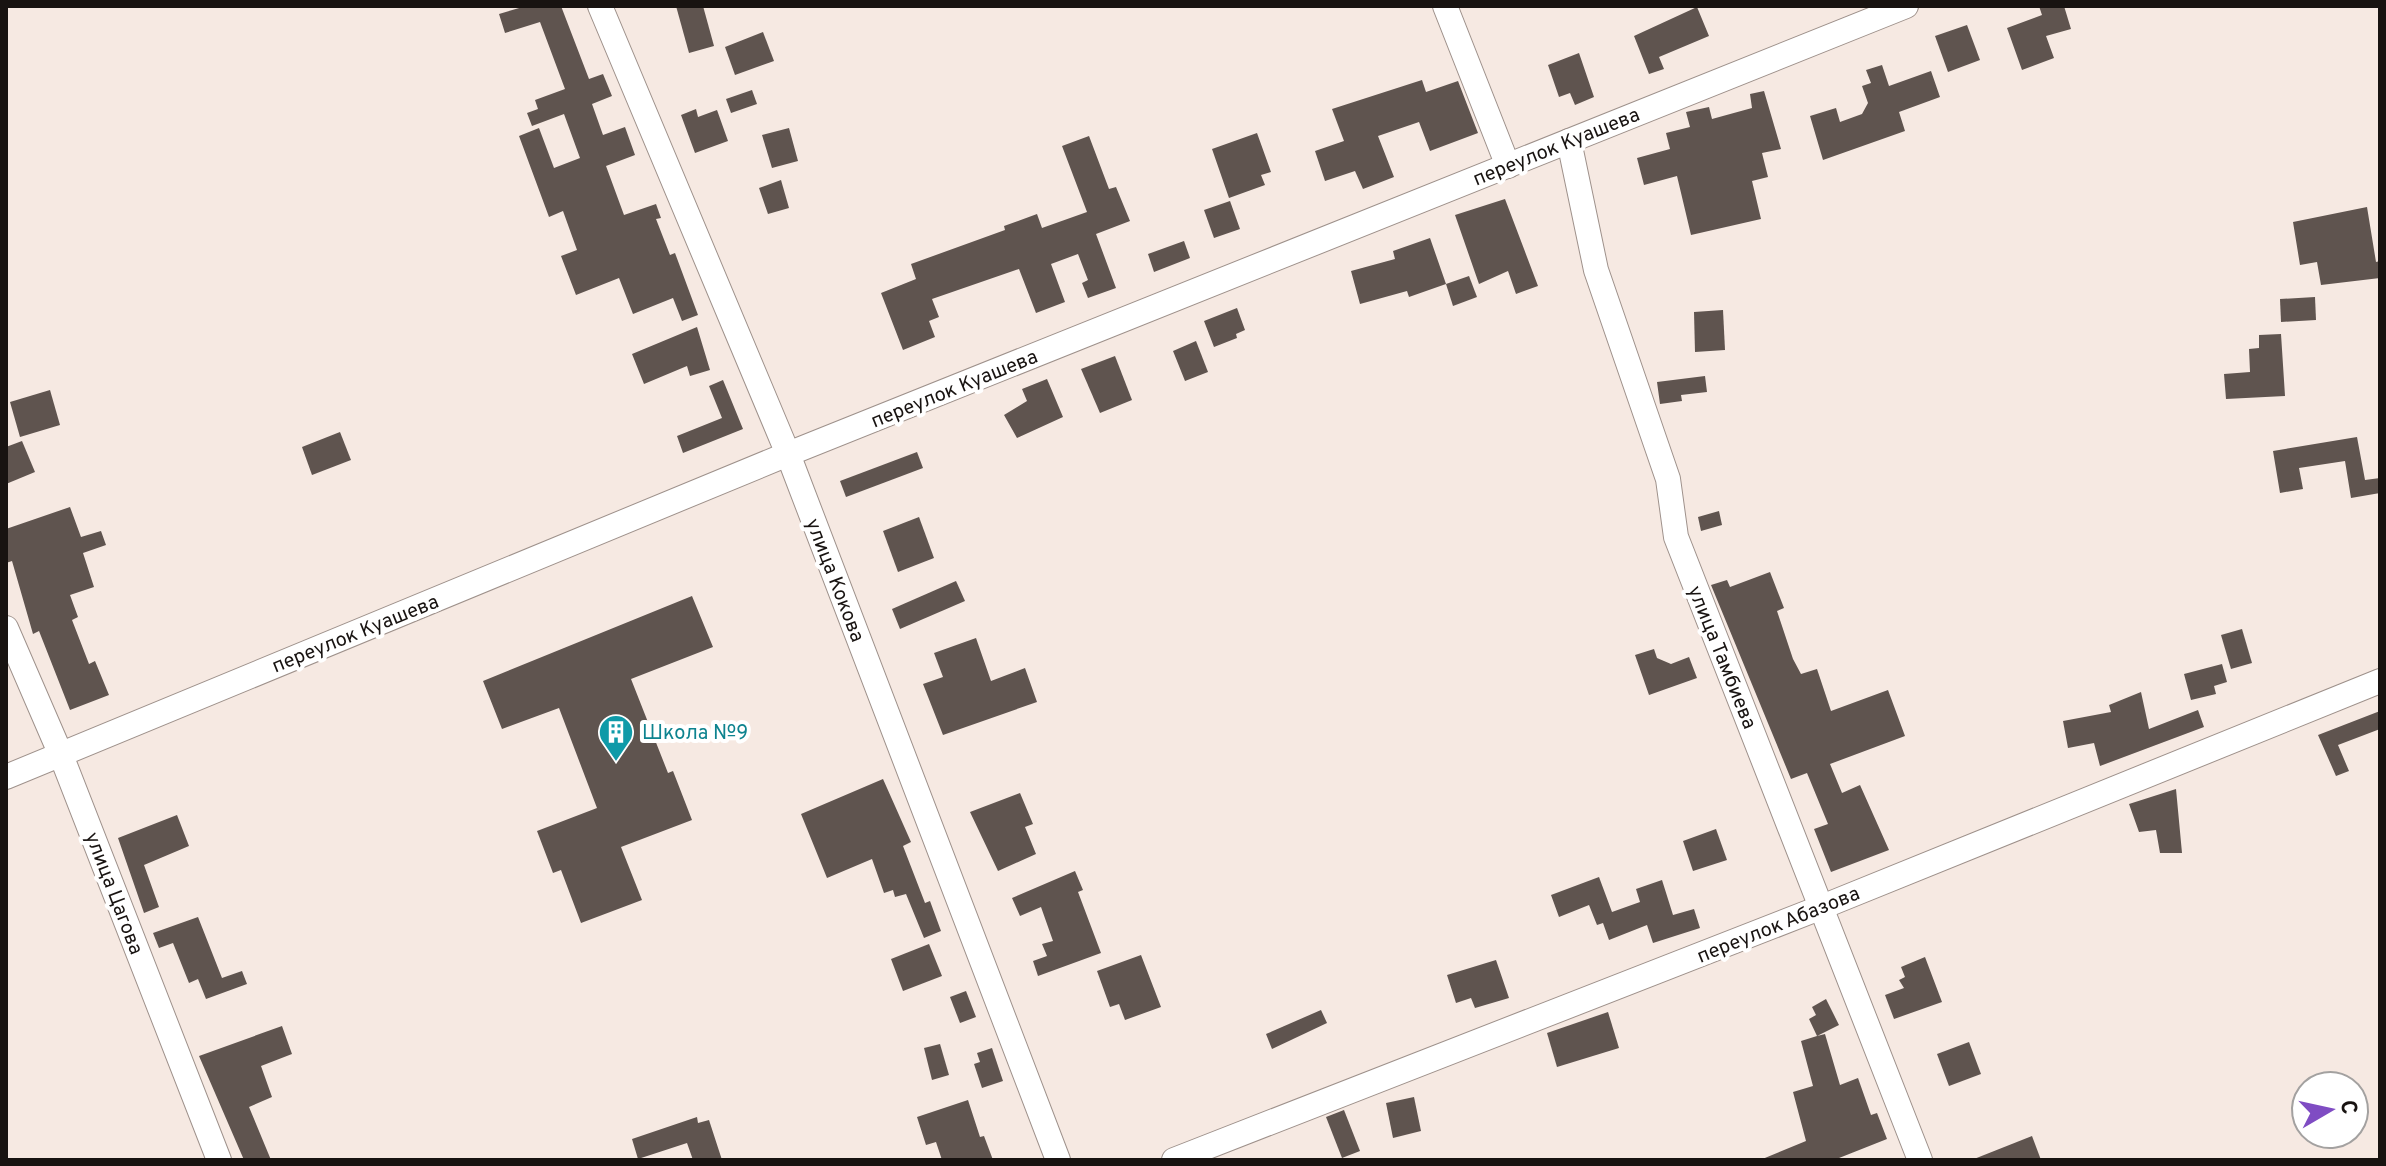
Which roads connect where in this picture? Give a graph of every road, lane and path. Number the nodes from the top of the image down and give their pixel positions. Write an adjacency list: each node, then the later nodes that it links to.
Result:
1 (600, 6): 6 (street, улица Кокова)
2 (1445, 6): 5 (street)
3 (1906, 6): 4 (street, переулок Куашева)
4 (1569, 141): 5 (street, переулок Куашева); 11 (street, улица Тамбиева)
5 (1508, 166): 6 (street, переулок Куашева)
6 (788, 454): 9 (street, переулок Куашева); 13 (street, улица Кокова)
7 (6, 628): 9 (street, улица Цагова)
8 (2380, 681): 11 (street, переулок Абазова)
9 (61, 755): 10 (street, переулок Куашева); 12 (street, улица Цагова)
10 (6, 777)
11 (1822, 907): 14 (street, переулок Абазова); 15 (street, улица Тамбиева)
12 (219, 1160)
13 (1058, 1160)
14 (1174, 1160)
15 (1920, 1160)

